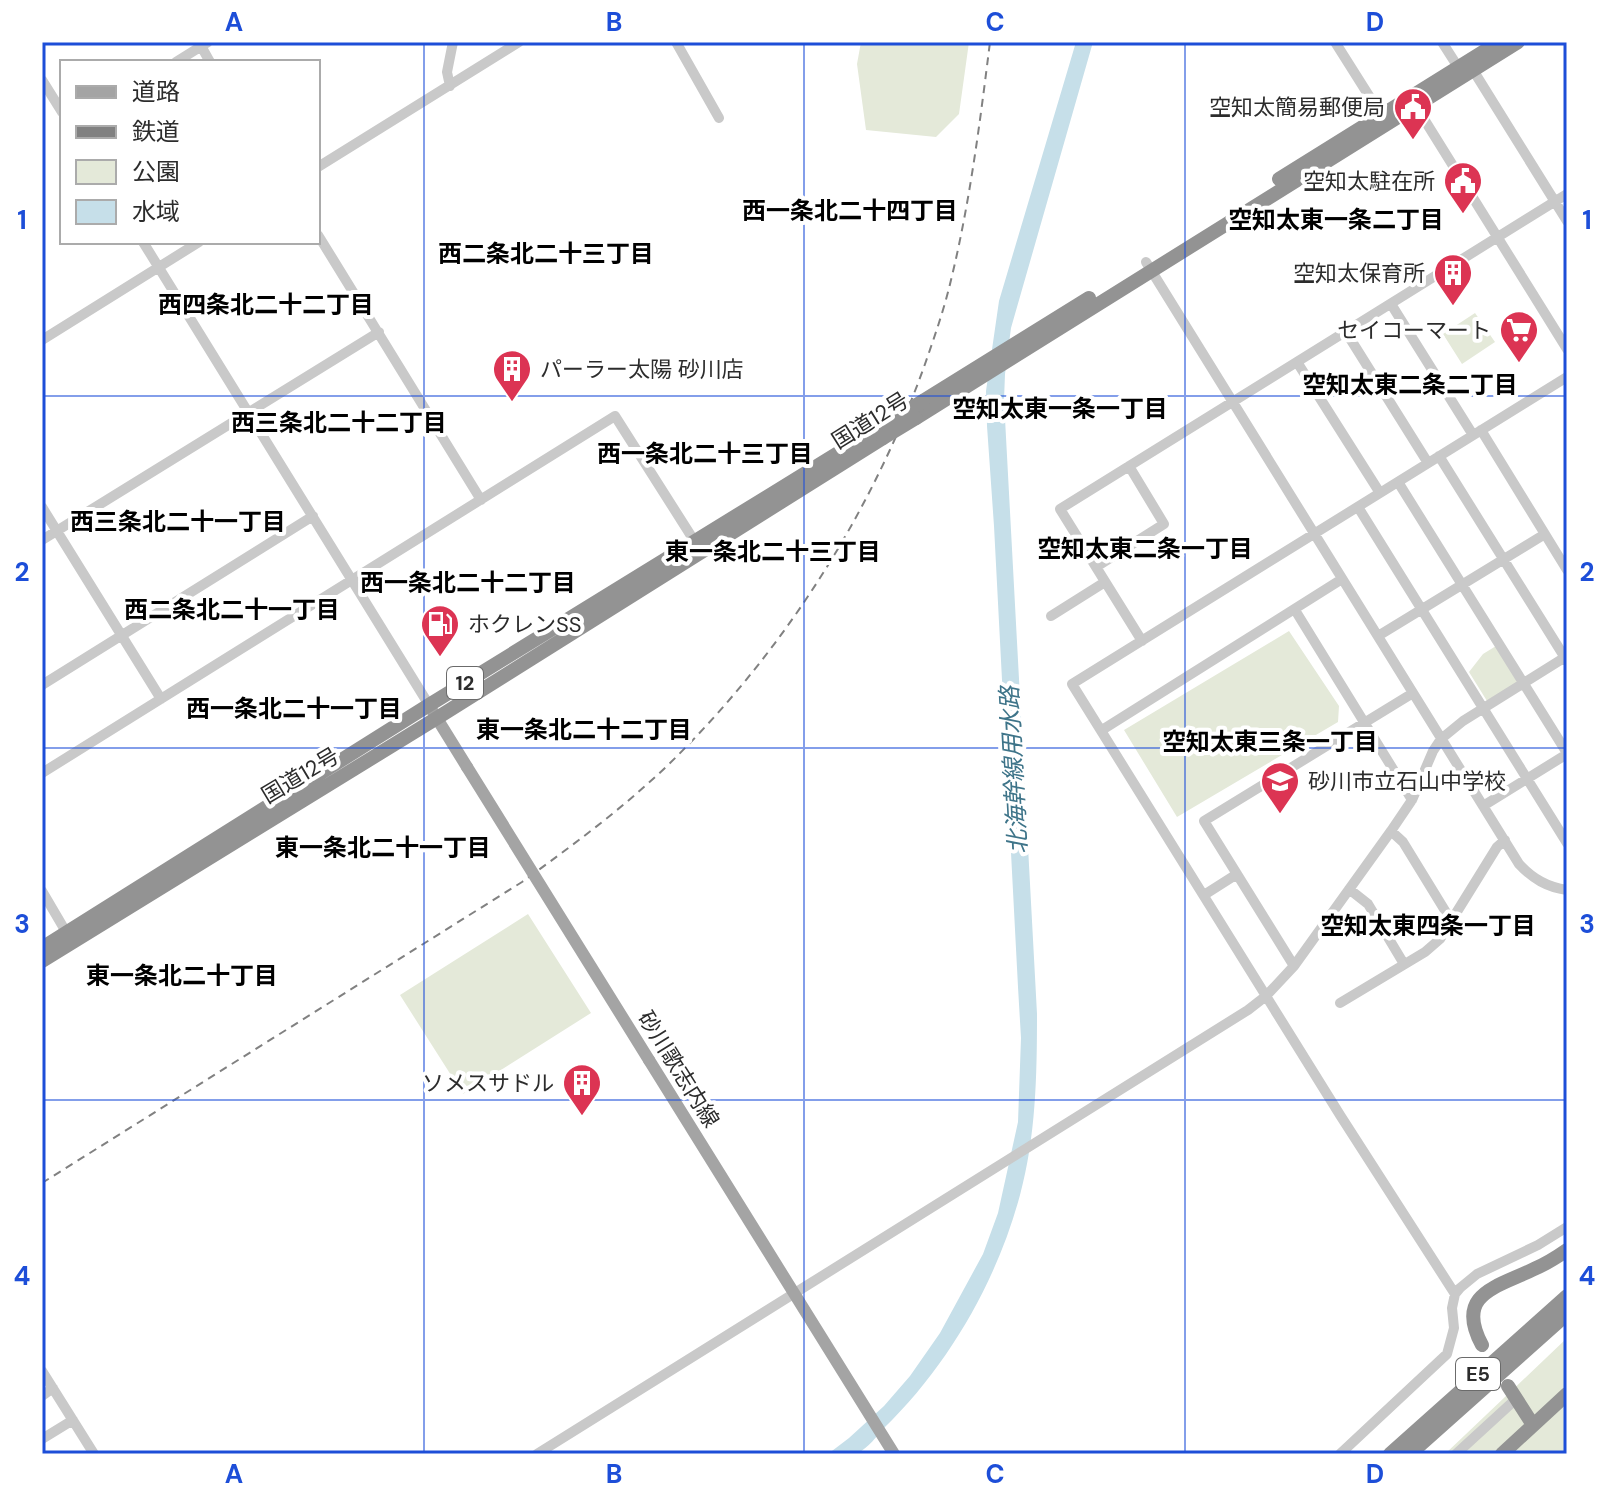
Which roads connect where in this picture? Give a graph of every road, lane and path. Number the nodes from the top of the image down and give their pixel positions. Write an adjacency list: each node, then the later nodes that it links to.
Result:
1 (453, 42): 12 (street)
2 (519, 42): 12 (street)
3 (676, 42): 15 (street)
4 (1335, 42): 16 (street)
5 (1442, 42): 10 (street)
6 (1499, 42): 10 (highway, 国道12号 / 12)
7 (1518, 42): 10 (highway, 国道12号 / 12)
8 (204, 44): 9 (street)
9 (179, 60)
10 (1466, 68): 13 (highway, 国道12号 / 12); 19 (street)
11 (42, 80): 14 (street)
12 (450, 86): 17 (street)
13 (1413, 101): 16 (highway, 国道12号 / 12); 21 (street)
14 (60, 109)
15 (719, 118)
16 (1384, 119): 25 (highway, 国道12号 / 12)
17 (320, 166)
18 (1567, 194): 19 (street)
19 (1555, 202): 20 (street); 21 (street)
20 (1567, 221)
21 (1497, 237): 27 (street); 31 (street)
22 (320, 238): 28 (street)
23 (144, 244): 26 (street)
24 (196, 244): 26 (street)
25 (1149, 266): 33 (highway, 国道12号 / 12); 35 (street)
26 (159, 267): 30 (street); 36 (street)
27 (1391, 304): 29 (street); 37 (street)
28 (379, 332): 36 (street); 43 (street)
29 (1346, 332): 32 (street); 39 (street)
30 (42, 340)
31 (1567, 349)
32 (1297, 362): 35 (street); 42 (street)
33 (978, 372): 51 (highway, 国道12号 / 12, bridge); 71 (highway, 国道12号 / 12, bridge)
34 (1567, 377): 37 (street)
35 (1233, 402): 40 (street); 48 (street)
36 (248, 411): 46 (street); 47 (street)
37 (1477, 433): 38 (street); 49 (street)
38 (1439, 456): 39 (street); 52 (street)
39 (1428, 463): 41 (street)
40 (1129, 466): 53 (street); 53 (street)
41 (1398, 482): 42 (street); 58 (street)
42 (1380, 493): 45 (street)
43 (481, 500): 51 (street); 56 (street)
44 (42, 507): 47 (street)
45 (1358, 507): 48 (street); 60 (street)
46 (313, 516): 56 (street); 62 (street)
47 (57, 531): 50 (street); 62 (street)
48 (1315, 533): 55 (street); 64 (street)
49 (1545, 534): 52 (street); 54 (street)
50 (42, 540)
51 (695, 542): 71 (highway, 国道12号 / 12)
52 (1503, 559): 58 (street); 65 (street)
53 (1096, 567): 57 (street)
54 (1567, 570)
55 (1342, 579): 59 (street); 63 (street)
56 (352, 580): 69 (street); 71 (street)
57 (1105, 582): 61 (street); 64 (street)
58 (1463, 585): 60 (street); 66 (street)
59 (1295, 610): 72 (street); 73 (street)
60 (1422, 610): 63 (street); 70 (street)
61 (1051, 616)
62 (122, 636): 67 (street); 69 (street)
63 (1378, 636): 68 (street)
64 (1142, 641): 73 (street)
65 (1566, 658): 66 (street)
66 (1523, 683): 70 (street); 75 (street)
67 (42, 685)
68 (1413, 693): 72 (street); 74 (street)
69 (161, 699): 76 (street)
70 (1484, 708): 74 (street); 77 (street)
71 (433, 711): 89 (highway, 国道12号 / 12); 98 (main road, 砂川歌志内線, bridge)
72 (1365, 722): 78 (street); 83 (street)
73 (1102, 730): 87 (street)
74 (1441, 739): 78 (street); 79 (street)
75 (1567, 754): 77 (street)
76 (42, 773)
77 (1527, 779): 79 (street); 82 (street)
78 (1412, 800): 80 (street)
79 (1483, 806): 81 (street)
80 (1391, 831): 84 (street); 88 (street)
81 (1505, 840): 85 (street); 88 (street)
82 (1567, 843)
83 (1237, 874): 87 (street); 93 (street)
84 (1349, 889): 92 (street); 93 (street)
85 (1567, 890)
86 (42, 891): 89 (street)
87 (1204, 895): 94 (street)
88 (1452, 922): 92 (street)
89 (69, 937): 90 (highway, 国道12号 / 12); 91 (highway, 国道12号 / 12)
90 (42, 948)
91 (42, 961)
92 (1404, 964): 95 (street)
93 (1294, 966): 94 (street)
94 (1266, 996): 98 (street); 99 (street)
95 (1340, 1003)
96 (1567, 1227): 99 (street)
97 (1567, 1250): 102 (highway)
98 (795, 1293): 113 (street); 114 (main road, 砂川歌志内線)
99 (1455, 1294): 115 (street)
100 (1567, 1296): 116 (highway, E5)
101 (1567, 1314): 117 (highway, E5)
102 (1482, 1345)
103 (42, 1371): 105 (street)
104 (1508, 1386): 108 (highway)
105 (53, 1388): 107 (street); 109 (street)
106 (1567, 1394): 110 (highway)
107 (42, 1396)
108 (1516, 1399): 110 (highway); 118 (street)
109 (73, 1420): 111 (street); 112 (street)
110 (1533, 1425): 119 (highway)
111 (42, 1439)
112 (94, 1454)
113 (537, 1454)
114 (894, 1454)
115 (1340, 1454)
116 (1390, 1454)
117 (1410, 1454)
118 (1456, 1454)
119 (1502, 1454)

